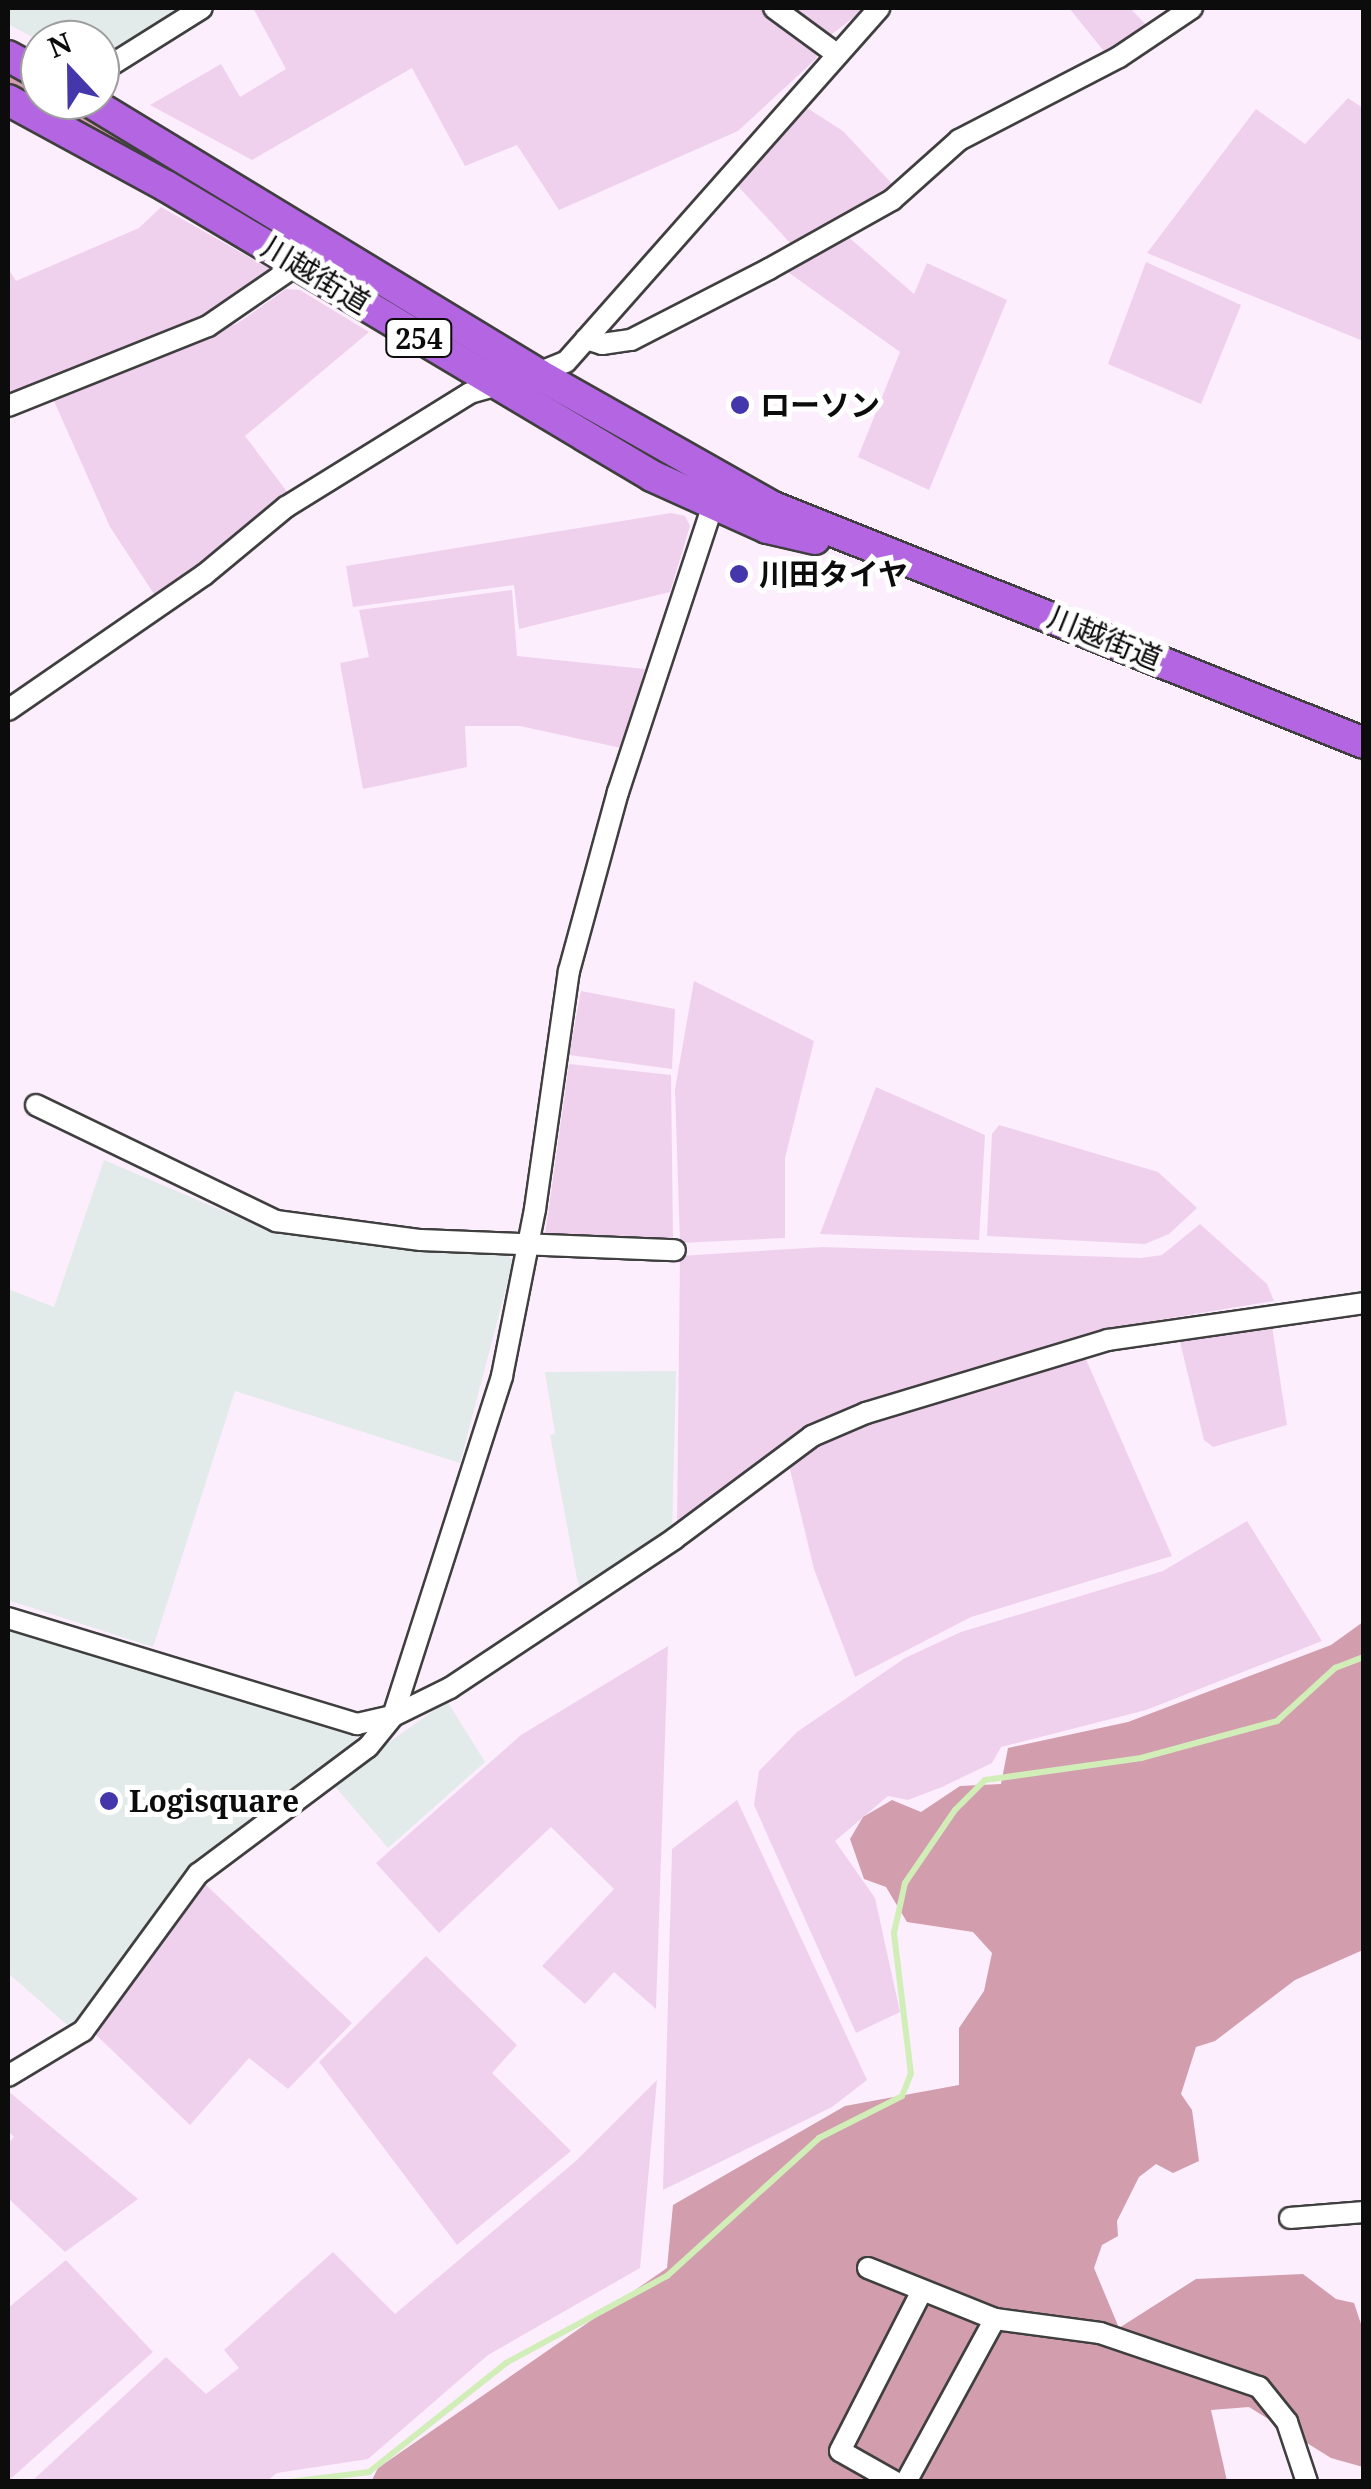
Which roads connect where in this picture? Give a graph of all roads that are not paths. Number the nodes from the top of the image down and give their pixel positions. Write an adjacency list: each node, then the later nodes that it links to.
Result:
1 (202, 8): 6 (street)
2 (774, 8): 5 (street)
3 (880, 8): 5 (street)
4 (1192, 8): 11 (street)
5 (834, 52): 11 (street)
6 (120, 59)
7 (8, 100): 10 (highway, 川越街道 / 254)
8 (120, 119): 9 (highway, 川越街道 / 254)
9 (327, 241): 10 (street); 12 (highway, 川越街道 / 254)
10 (300, 265): 13 (highway, 川越街道 / 254); 14 (street)
11 (586, 339): 12 (street)
12 (538, 374): 13 (street); 16 (highway, 川越街道 / 254)
13 (496, 385): 15 (highway, 川越街道 / 254); 17 (street)
14 (8, 406)
15 (713, 505): 16 (highway, 川越街道 / 254); 20 (street)
16 (843, 540): 18 (highway, 川越街道 / 254)
17 (8, 710)
18 (1364, 743)
19 (36, 1105): 20 (street)
20 (528, 1244): 21 (street); 24 (street)
21 (676, 1250)
22 (1364, 1303): 24 (street)
23 (8, 1618): 24 (street)
24 (393, 1716): 25 (street)
25 (8, 2076)
26 (1364, 2212): 27 (street)
27 (1290, 2218)
28 (868, 2268): 29 (street)
29 (922, 2292): 30 (street); 31 (street)
30 (995, 2319): 32 (street); 33 (street)
31 (895, 2482)
32 (906, 2482)
33 (1307, 2482)

